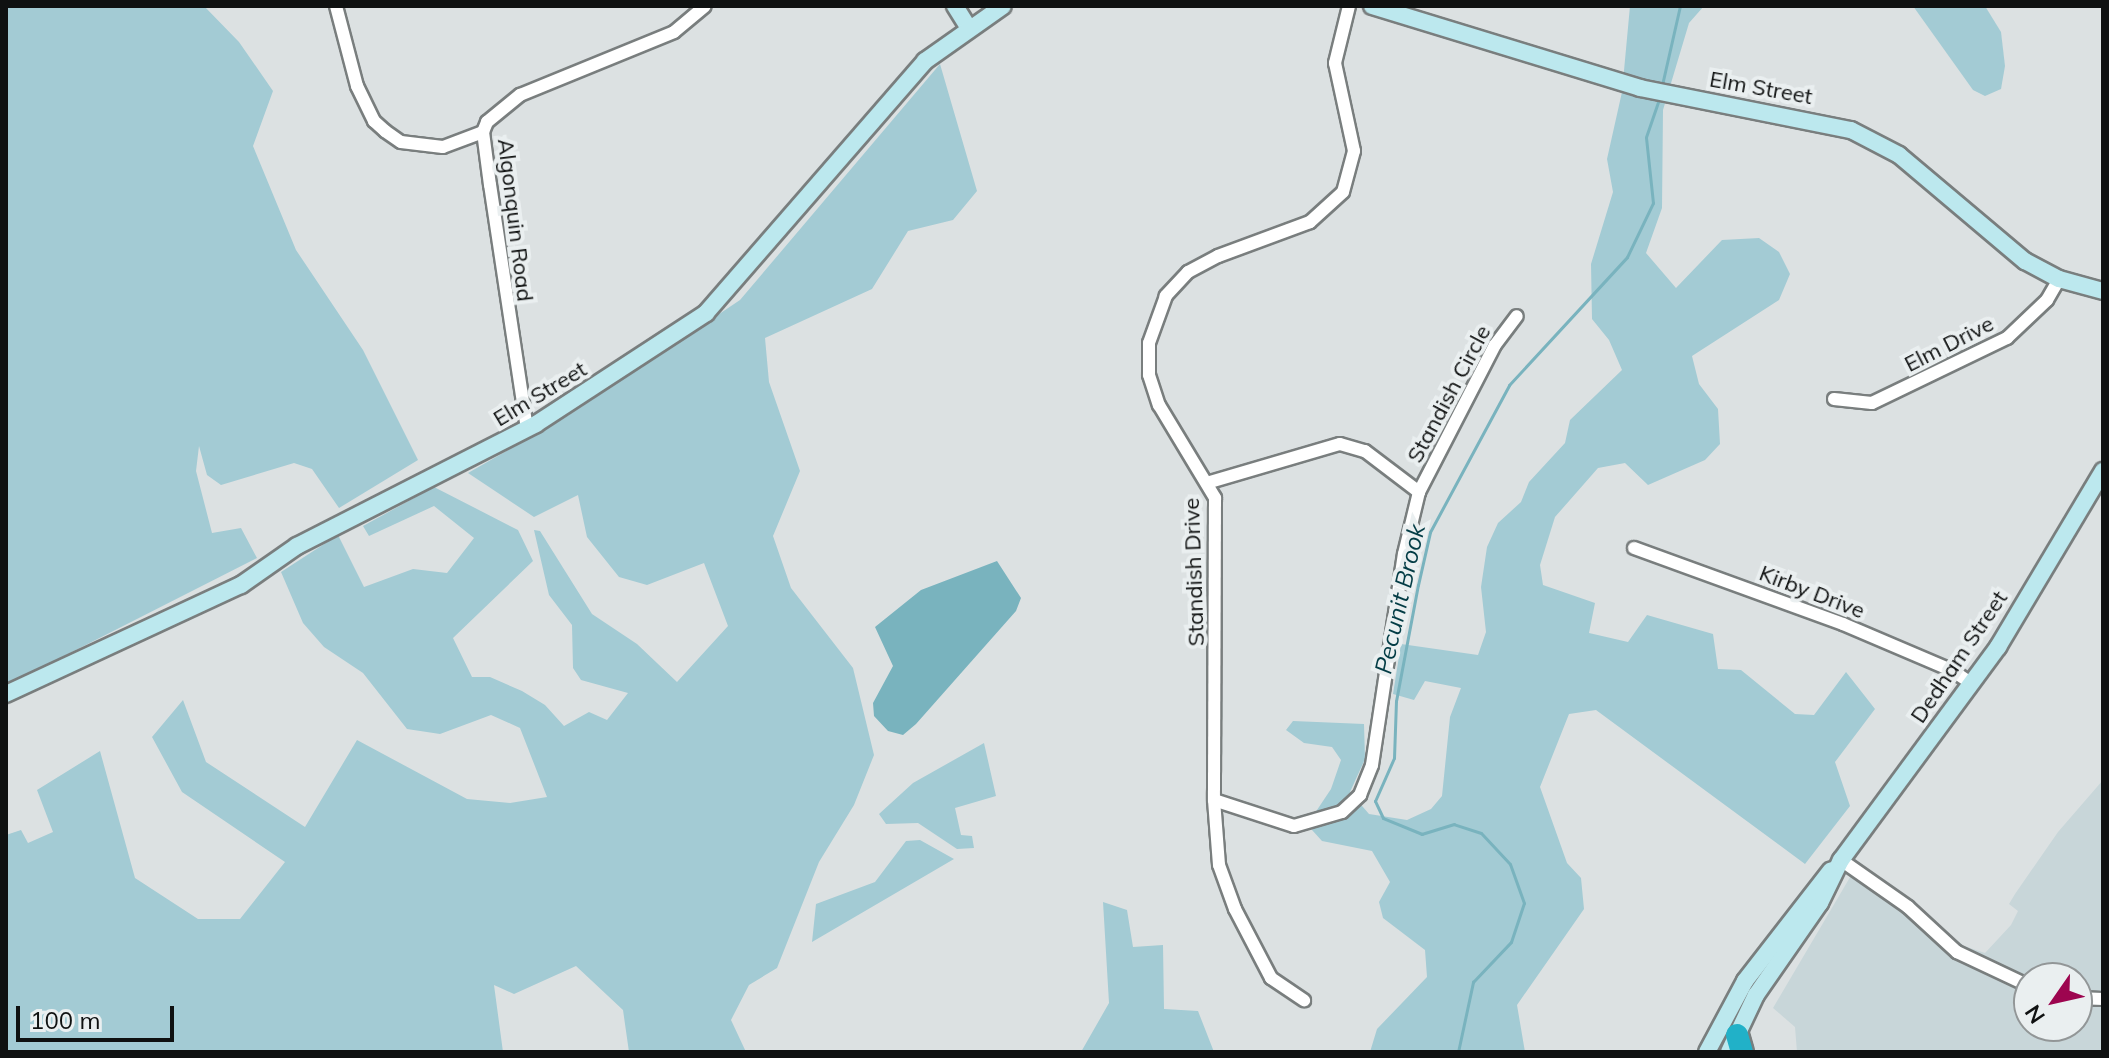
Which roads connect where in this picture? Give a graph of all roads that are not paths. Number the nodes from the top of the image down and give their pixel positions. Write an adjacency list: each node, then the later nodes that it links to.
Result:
1 (336, 6): 8 (street)
2 (705, 6): 8 (street, Algonquin Road)
3 (955, 6): 7 (street)
4 (1003, 6): 7 (street, Elm Street)
5 (1349, 6): 15 (street, Standish Drive)
6 (1372, 6): 9 (street, Elm Street)
7 (968, 27): 13 (street, Elm Street)
8 (483, 132): 13 (street, Algonquin Road)
9 (2059, 279): 10 (street, Elm Street); 12 (street, Elm Drive)
10 (2103, 291)
11 (1517, 316): 16 (street, Standish Circle)
12 (1834, 399)
13 (527, 429): 19 (street, Elm Street)
14 (2103, 471): 18 (street, Dedham Street)
15 (1210, 482): 16 (street); 20 (street, Standish Drive)
16 (1419, 492): 20 (street)
17 (1634, 548): 18 (street, Kirby Drive)
18 (1972, 684): 21 (street, Dedham Street)
19 (6, 694)
20 (1214, 800): 23 (street, Standish Drive)
21 (1841, 860): 22 (street); 24 (street, Dedham Street); 25 (street, Dedham Street)
22 (2013, 978)
23 (1304, 1000)
24 (1736, 1046)
25 (1707, 1052)

